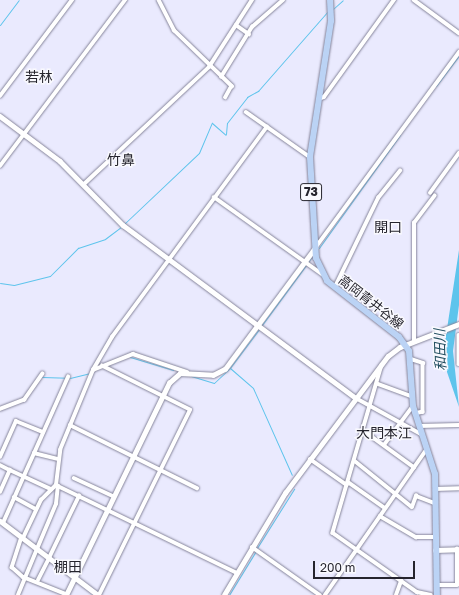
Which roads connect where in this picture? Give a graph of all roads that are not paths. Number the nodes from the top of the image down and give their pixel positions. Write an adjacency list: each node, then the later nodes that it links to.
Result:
1 (72, 0): 15 (street)
2 (125, 0): 21 (street)
3 (158, 0): 13 (street)
4 (252, 0): 9 (street)
5 (282, 0): 11 (street)
6 (330, 0): 17 (main road, 高岡青井谷線 / 73)
7 (394, 0): 17 (street)
8 (414, 0): 10 (street)
9 (236, 25): 11 (street); 13 (street)
10 (459, 33)
11 (250, 34): 14 (street)
12 (459, 52): 30 (street)
13 (209, 67): 14 (street); 26 (street)
14 (221, 77): 16 (street)
15 (0, 96)
16 (226, 97)
17 (319, 98): 23 (main road, 高岡青井谷線 / 73)
18 (246, 112): 20 (street)
19 (0, 116): 21 (street)
20 (267, 127): 23 (street); 29 (street)
21 (24, 134): 24 (street); 26 (street)
22 (459, 153): 27 (street)
23 (310, 156): 30 (main road, 高岡青井谷線 / 73)
24 (0, 166)
25 (400, 171): 34 (street)
26 (83, 185): 31 (street)
27 (430, 193)
28 (434, 196): 38 (street)
29 (214, 197): 31 (street); 32 (street)
30 (315, 248): 32 (street); 33 (main road, 高岡青井谷線 / 73)
31 (170, 260): 36 (street); 44 (street)
32 (304, 263): 33 (street); 36 (street)
33 (322, 274): 34 (main road, 高岡青井谷線 / 73)
34 (334, 288): 39 (main road, 高岡青井谷線 / 73)
35 (459, 324): 38 (street)
36 (258, 325): 45 (street); 51 (street)
37 (459, 335): 42 (street)
38 (414, 342): 39 (street)
39 (406, 345): 40 (main road, 高岡青井谷線); 41 (street)
40 (411, 359): 50 (main road, 高岡青井谷線); 55 (street)
41 (383, 362): 48 (street); 51 (street)
42 (459, 364)
43 (102, 366): 44 (street); 45 (street); 49 (street)
44 (93, 370): 57 (street)
45 (187, 372): 49 (street)
46 (42, 374): 54 (street)
47 (68, 376): 61 (street)
48 (378, 384): 50 (street); 53 (street)
49 (162, 396): 67 (street); 74 (street)
50 (411, 396): 52 (main road, 高岡青井谷線)
51 (356, 398): 53 (street); 69 (street)
52 (413, 406): 55 (main road, 高岡青井谷線); 56 (street)
53 (371, 408): 56 (street); 60 (street)
54 (0, 409)
55 (415, 414): 59 (main road, 高岡青井谷線)
56 (400, 423): 62 (street); 63 (street)
57 (70, 425): 67 (street); 68 (street)
58 (459, 425): 59 (street)
59 (418, 426): 62 (main road, 高岡青井谷線)
60 (364, 431): 63 (street); 70 (street)
61 (43, 432): 65 (street); 66 (street)
62 (421, 434): 64 (main road, 高岡青井谷線)
63 (384, 445): 72 (street)
64 (426, 450): 72 (street); 82 (main road, 高岡青井谷線)
65 (34, 453): 68 (street); 75 (street)
66 (0, 457)
67 (132, 457): 74 (street); 86 (street)
68 (58, 459): 78 (street)
69 (310, 459): 77 (street); 97 (street)
70 (355, 461): 77 (street); 84 (street)
71 (0, 465): 73 (street)
72 (414, 466): 84 (street)
73 (10, 470): 75 (street); 83 (street)
74 (160, 470): 79 (street); 94 (street)
75 (24, 476): 81 (street); 87 (street)
76 (74, 478): 86 (street)
77 (348, 483): 89 (street); 99 (street)
78 (57, 485): 81 (street); 85 (street); 98 (street)
79 (197, 488)
80 (459, 488): 82 (street)
81 (51, 489): 90 (street)
82 (435, 489): 88 (main road, 高岡青井谷線)
83 (0, 492)
84 (394, 495): 88 (street); 89 (street)
85 (79, 496): 91 (street); 102 (street)
86 (113, 496): 91 (street)
87 (14, 497): 90 (street); 93 (street)
88 (434, 503): 96 (main road, 高岡青井谷線)
89 (385, 508): 92 (street)
90 (36, 509): 95 (street)
91 (107, 509): 94 (street); 104 (street)
92 (380, 516): 96 (street); 99 (street)
93 (1, 522): 95 (main road)
94 (134, 523): 103 (street); 112 (street)
95 (22, 537): 98 (main road); 105 (street)
96 (435, 537): 101 (main road, 高岡青井谷線)
97 (252, 548): 103 (street); 114 (street)
98 (37, 549): 102 (main road); 105 (street)
99 (356, 549): 107 (street); 115 (street)
100 (458, 549): 101 (street); 109 (street)
101 (435, 550): 108 (main road, 高岡青井谷線)
102 (49, 558): 104 (main road); 106 (street)
103 (237, 573): 113 (street)
104 (75, 577): 110 (street); 112 (main road)
105 (26, 578): 106 (street); 111 (street)
106 (38, 580): 110 (street)
107 (401, 581): 116 (street); 117 (street)
108 (436, 585): 109 (street); 118 (main road, 高岡青井谷線)
109 (458, 585)
110 (66, 594)
111 (18, 595)
112 (99, 595)
113 (224, 595)
114 (320, 595)
115 (325, 595)
116 (396, 595)
117 (431, 595)
118 (437, 595)

